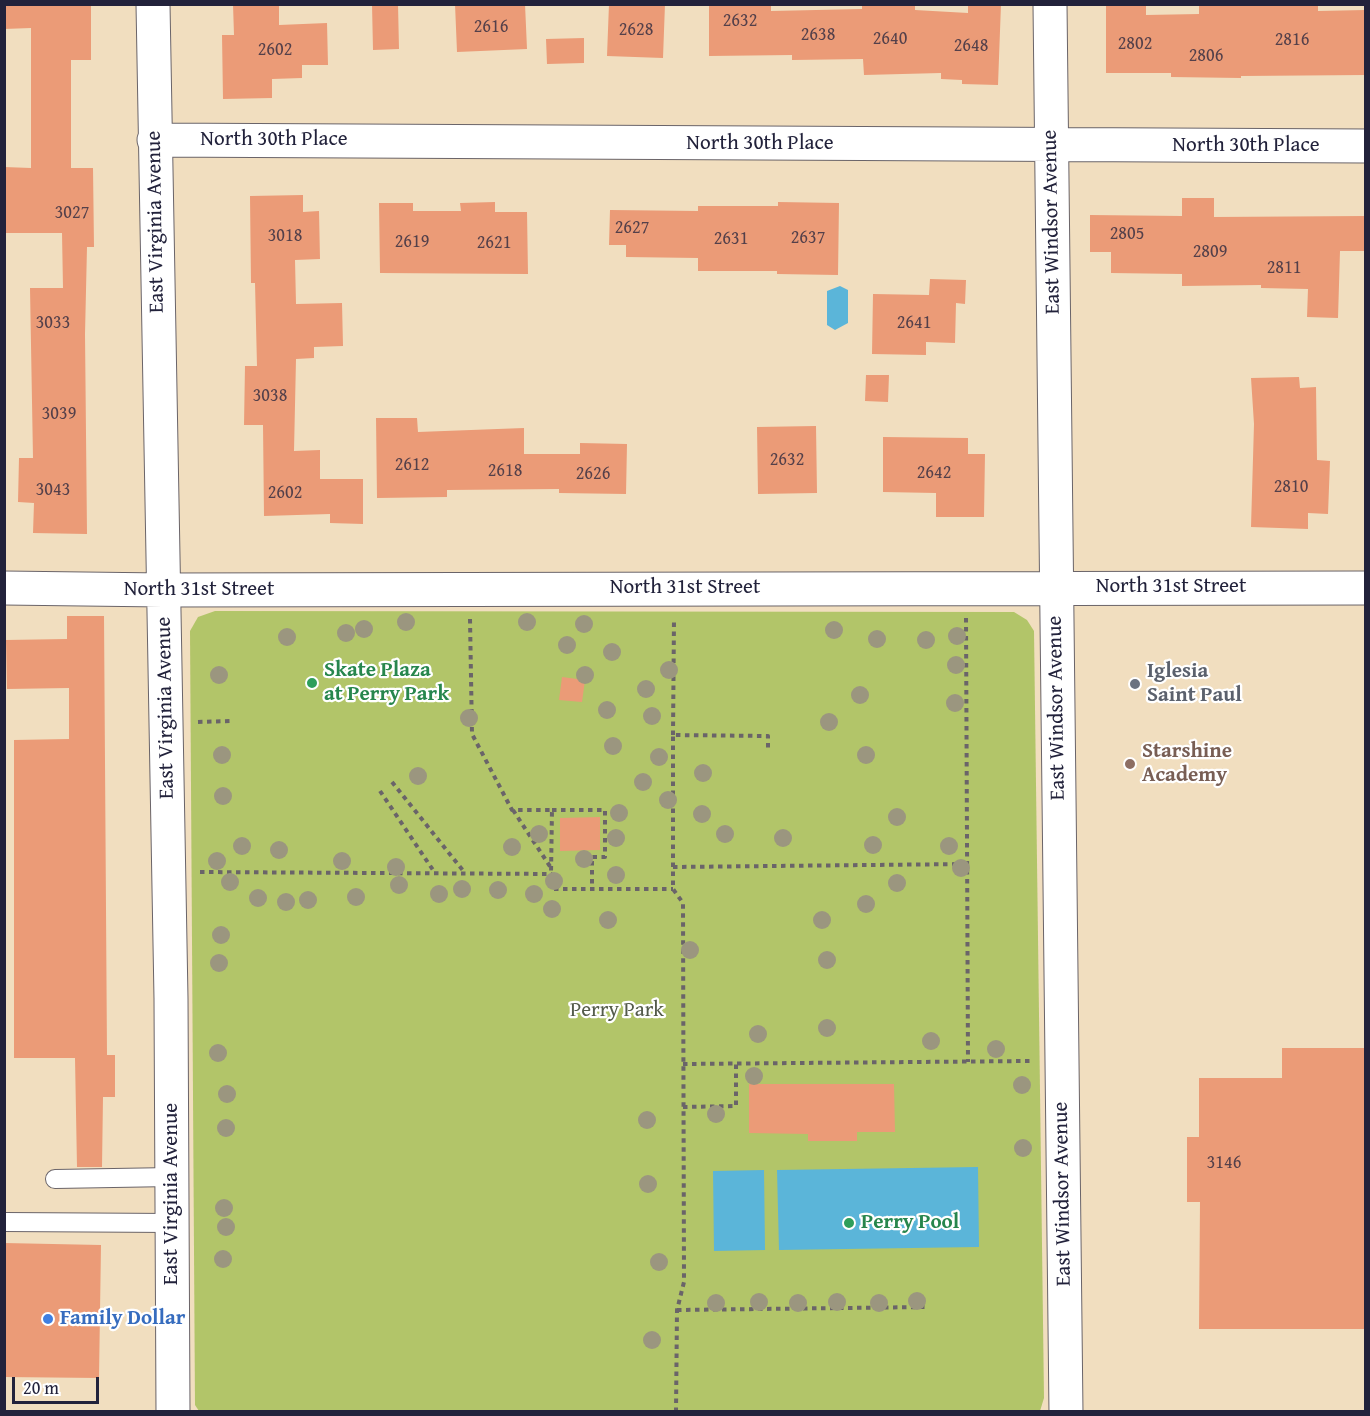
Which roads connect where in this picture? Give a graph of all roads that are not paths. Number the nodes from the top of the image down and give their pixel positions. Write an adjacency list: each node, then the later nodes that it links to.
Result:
1 (153, 4): 3 (street, East Virginia Avenue)
2 (1050, 4): 4 (street, East Windsor Avenue)
3 (154, 140): 4 (street, North 30th Place); 9 (street, East Virginia Avenue)
4 (1052, 146): 5 (street, North 30th Place); 6 (street, East Windsor Avenue)
5 (1365, 146)
6 (1056, 586): 8 (street, North 31st Street); 9 (street, North 31st Street); 15 (street, East Windsor Avenue)
7 (4, 588): 9 (street, North 31st Street)
8 (1365, 588)
9 (163, 590): 10 (street, East Virginia Avenue)
10 (172, 1177): 11 (lane); 13 (street, East Virginia Avenue)
11 (55, 1179)
12 (4, 1222): 13 (lane)
13 (172, 1223): 14 (street, East Virginia Avenue)
14 (173, 1412)
15 (1066, 1412)

